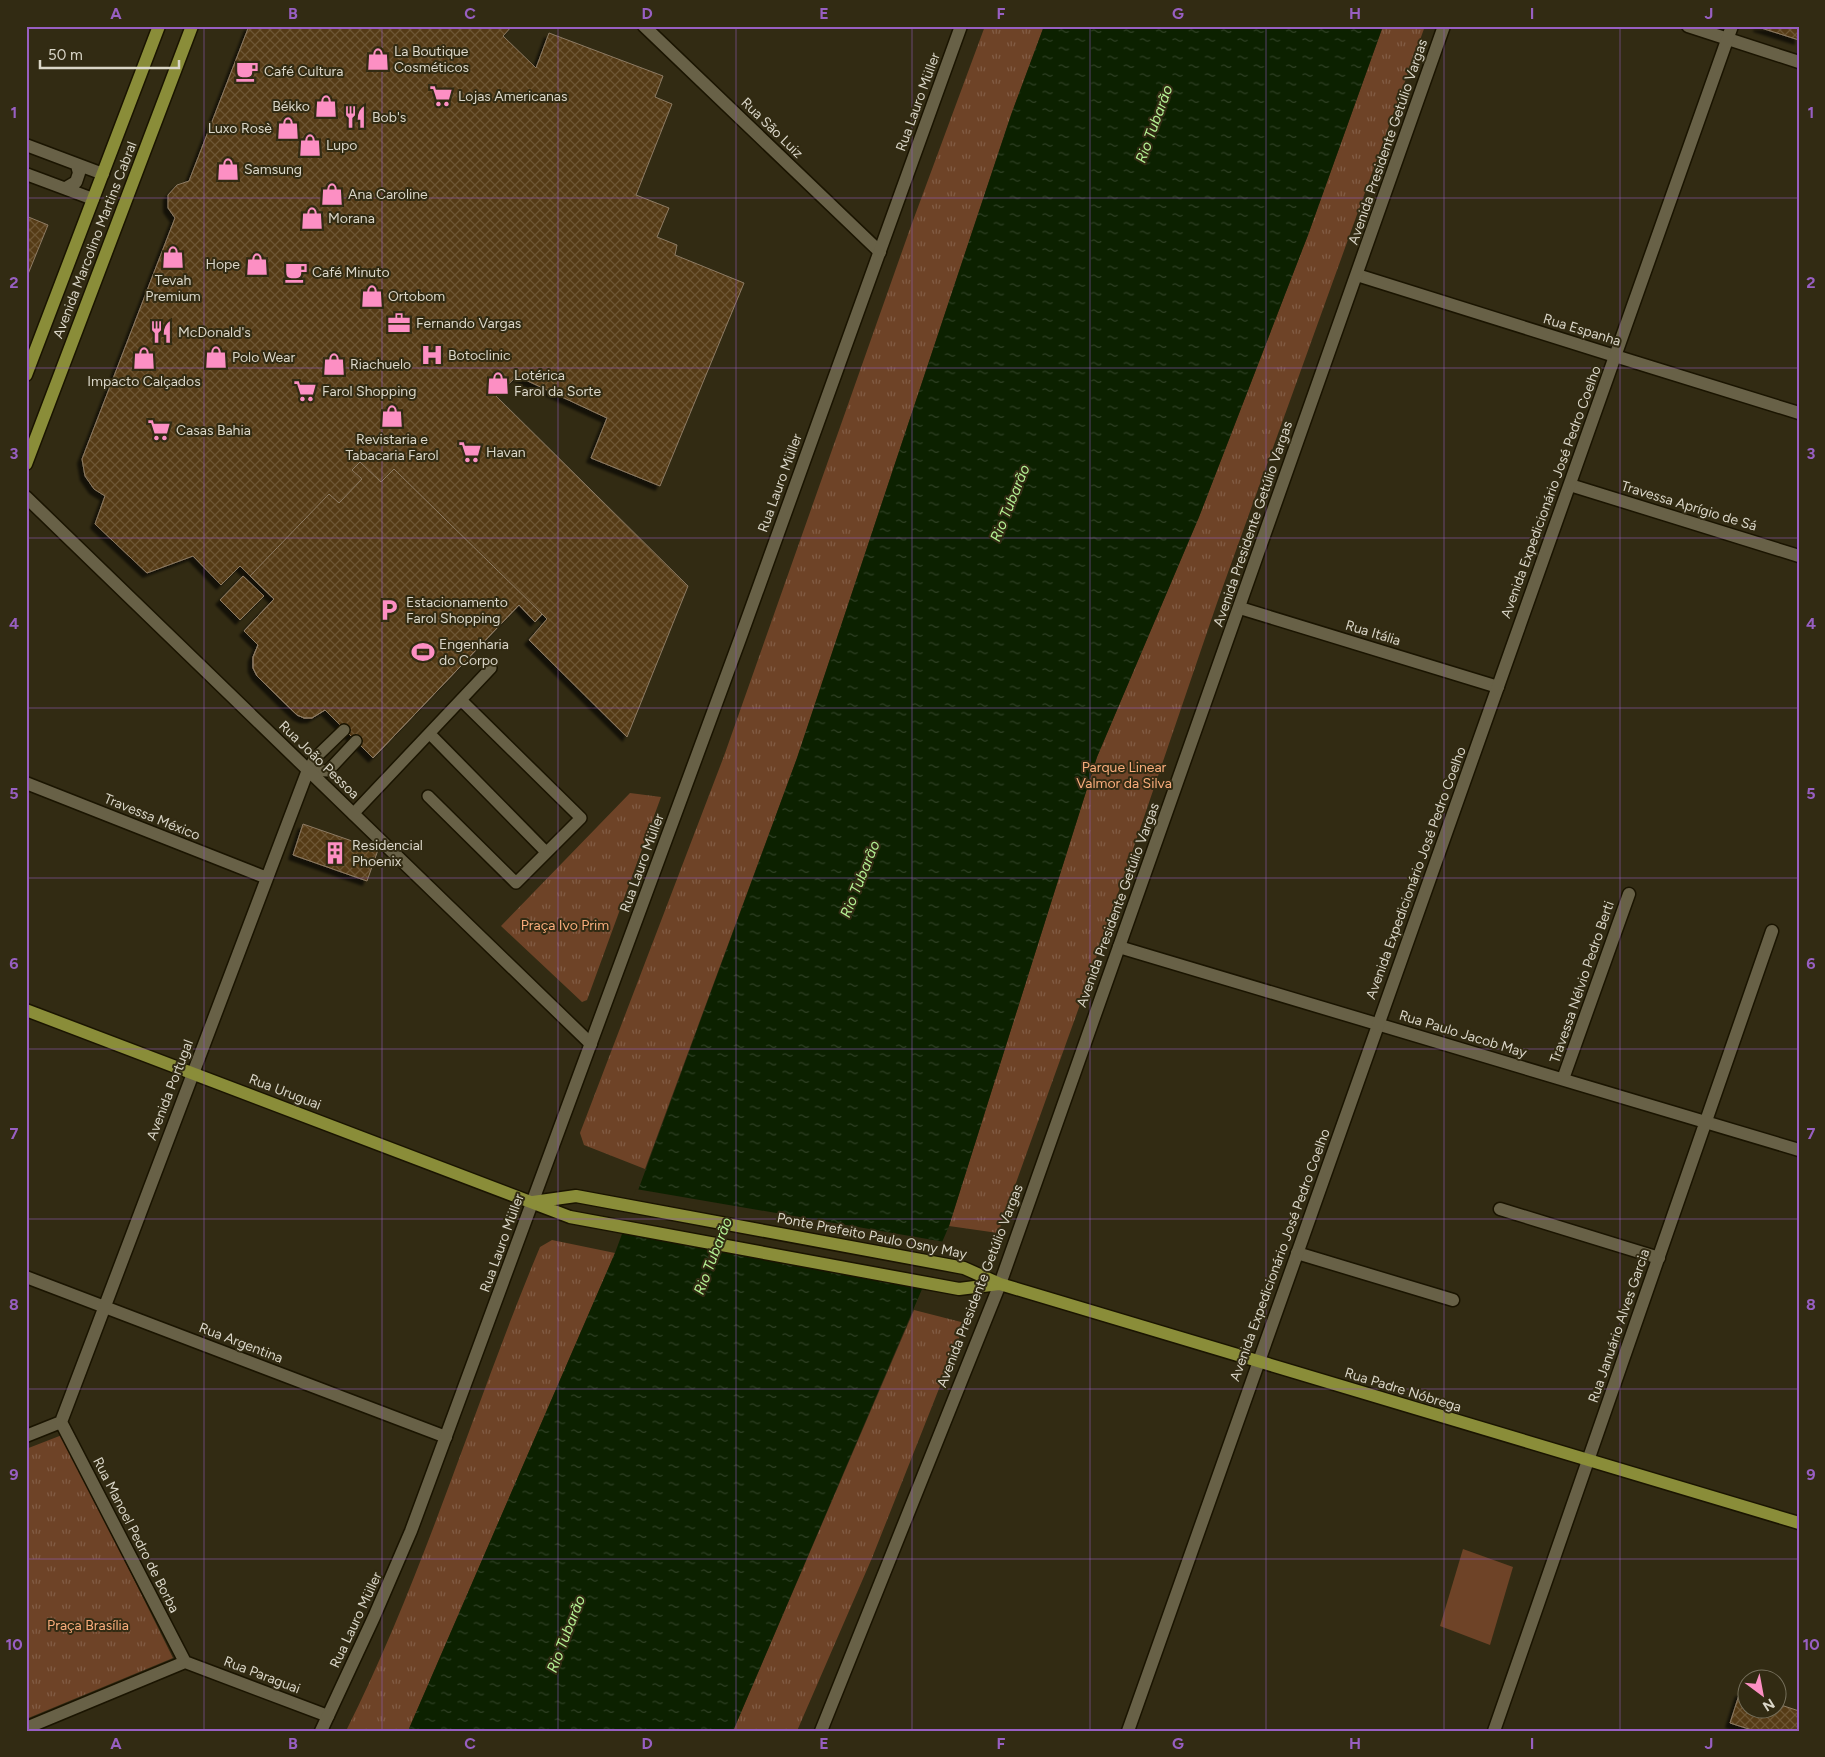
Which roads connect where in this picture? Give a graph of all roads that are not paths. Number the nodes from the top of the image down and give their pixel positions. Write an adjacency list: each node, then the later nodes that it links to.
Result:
1 (159, 26): 13 (main road, Avenida Marcolino Martins Cabral)
2 (192, 26): 21 (main road, Avenida Marcolino Martins Cabral)
3 (644, 26): 16 (street, Rua São Luiz)
4 (961, 26): 16 (street, Rua Lauro Müller)
5 (1444, 26): 17 (street, Avenida Presidente Getúlio Vargas)
6 (1688, 26): 8 (street)
7 (1732, 26): 8 (street, Avenida Expedicionário José Pedro Coelho)
8 (1728, 39): 9 (street); 18 (street, Avenida Expedicionário José Pedro Coelho)
9 (1799, 62)
10 (26, 145): 11 (street)
11 (77, 165): 13 (street); 14 (street)
12 (26, 174): 14 (street)
13 (103, 174): 15 (main road, Avenida Marcolino Martins Cabral)
14 (66, 188): 15 (street)
15 (93, 199): 19 (main road, Avenida Marcolino Martins Cabral)
16 (880, 252): 43 (street, Rua Lauro Müller)
17 (1357, 275): 18 (street, Rua Espanha); 25 (street, Avenida Presidente Getúlio Vargas)
18 (1615, 356): 20 (street, Rua Espanha); 22 (street, Avenida Expedicionário José Pedro Coelho)
19 (26, 376)
20 (1799, 414)
21 (26, 464)
22 (1570, 485): 24 (street, Travessa Aprígio de Sá); 27 (street, Avenida Expedicionário José Pedro Coelho)
23 (26, 498): 32 (street, Rua João Pessoa)
24 (1799, 556)
25 (1240, 608): 27 (street, Rua Itália); 40 (street, Avenida Presidente Getúlio Vargas)
26 (490, 668): 28 (lane)
27 (1498, 687): 42 (street, Avenida Expedicionário José Pedro Coelho)
28 (461, 700): 30 (lane); 36 (lane)
29 (344, 730): 32 (lane)
30 (430, 734): 35 (lane); 36 (lane)
31 (356, 742): 32 (lane)
32 (308, 770): 35 (street, Rua João Pessoa); 37 (street, Avenida Portugal)
33 (26, 783): 37 (street, Travessa México)
34 (428, 796): 36 (lane)
35 (353, 814): 43 (street, Rua João Pessoa)
36 (546, 852)
37 (267, 878): 44 (street, Avenida Portugal)
38 (1628, 894): 45 (street, Travessa Nélvio Pedro Berti)
39 (1772, 932): 46 (street, Rua Januário Alves Garcia)
40 (1119, 947): 42 (street, Rua Paulo Jacob May); 53 (street, Avenida Presidente Getúlio Vargas)
41 (26, 1010): 44 (main road, Rua Uruguai)
42 (1378, 1024): 45 (street, Rua Paulo Jacob May); 50 (street, Avenida Expedicionário José Pedro Coelho)
43 (591, 1044): 48 (street, Rua Lauro Müller)
44 (193, 1073): 48 (main road, Rua Uruguai); 55 (street, Avenida Portugal)
45 (1563, 1079): 46 (street, Rua Paulo Jacob May)
46 (1706, 1122): 47 (street, Rua Paulo Jacob May); 51 (street, Rua Januário Alves Garcia)
47 (1799, 1150)
48 (533, 1202): 53 (main road); 53 (main road, Ponte Prefeito Paulo Osny May); 59 (street, Rua Lauro Müller)
49 (1500, 1209): 51 (street)
50 (1297, 1253): 54 (street); 56 (street, Avenida Expedicionário José Pedro Coelho)
51 (1659, 1258): 60 (street, Rua Januário Alves Garcia)
52 (26, 1277): 55 (street, Rua Argentina)
53 (1000, 1284): 56 (main road, Rua Padre Nóbrega); 66 (street, Avenida Presidente Getúlio Vargas)
54 (1453, 1300)
55 (104, 1307): 57 (street, Avenida Portugal); 59 (street, Rua Argentina)
56 (1258, 1362): 60 (main road, Rua Padre Nóbrega); 67 (street, Avenida Expedicionário José Pedro Coelho)
57 (60, 1422): 58 (street); 62 (street, Rua Manoel Pedro de Borba)
58 (26, 1436)
59 (446, 1437): 63 (street, Rua Lauro Müller)
60 (1588, 1461): 61 (main road, Rua Padre Nóbrega); 68 (street, Rua Januário Alves Garcia)
61 (1799, 1523)
62 (184, 1662): 63 (street, Rua Paraguai); 64 (street)
63 (328, 1716): 65 (street, Rua Lauro Müller)
64 (26, 1728)
65 (321, 1731)
66 (821, 1731)
67 (1128, 1731)
68 (1494, 1731)

